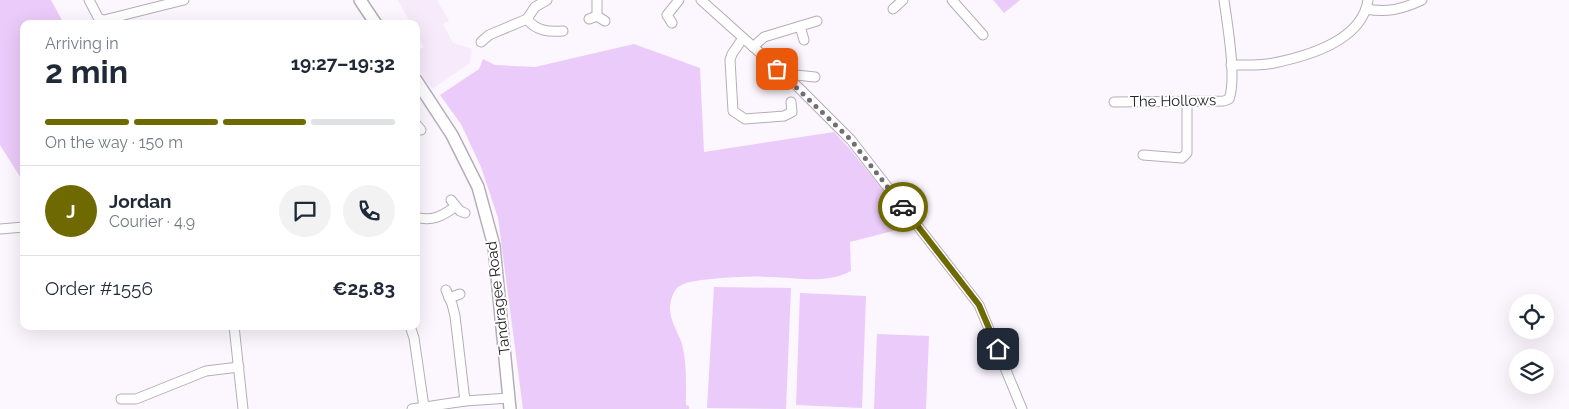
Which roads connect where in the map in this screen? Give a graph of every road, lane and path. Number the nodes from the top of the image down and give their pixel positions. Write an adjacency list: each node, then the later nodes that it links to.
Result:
1 (89, 0): 12 (street)
2 (184, 0): 12 (street)
3 (360, 0): 17 (street)
4 (547, 0): 15 (street)
5 (597, 0): 16 (street)
6 (679, 0): 19 (street)
7 (701, 0): 23 (street)
8 (903, 0): 14 (street)
9 (952, 0): 22 (street)
10 (1224, 0): 27 (street, The Hollows)
11 (1422, 0): 13 (street)
12 (164, 2)
13 (1367, 5): 27 (street)
14 (893, 9)
15 (526, 19): 21 (street); 25 (street)
16 (597, 19)
17 (373, 20)
18 (817, 20): 20 (street)
19 (672, 23)
20 (800, 26): 24 (street); 26 (street)
21 (563, 31)
22 (983, 35)
23 (743, 38): 26 (street); 32 (street)
24 (804, 40)
25 (481, 42)
26 (753, 47): 29 (street)
27 (1231, 65): 31 (street, The Hollows)
28 (815, 77): 29 (street)
29 (790, 80): 49 (street)
30 (420, 86): 45 (street, Tandragee Road)
31 (1187, 101): 33 (street, The Hollows); 34 (street)
32 (791, 102)
33 (1114, 102)
34 (1143, 155)
35 (465, 213): 36 (street)
36 (420, 219)
37 (20, 227): 38 (street)
38 (0, 230)
39 (460, 294): 44 (street)
40 (234, 330): 42 (street)
41 (411, 330): 46 (street)
42 (238, 367): 43 (street); 47 (street)
43 (121, 399)
44 (465, 401): 45 (street); 46 (street)
45 (510, 403)
46 (424, 407): 48 (street)
47 (243, 409)
48 (412, 409)
49 (1022, 409)

